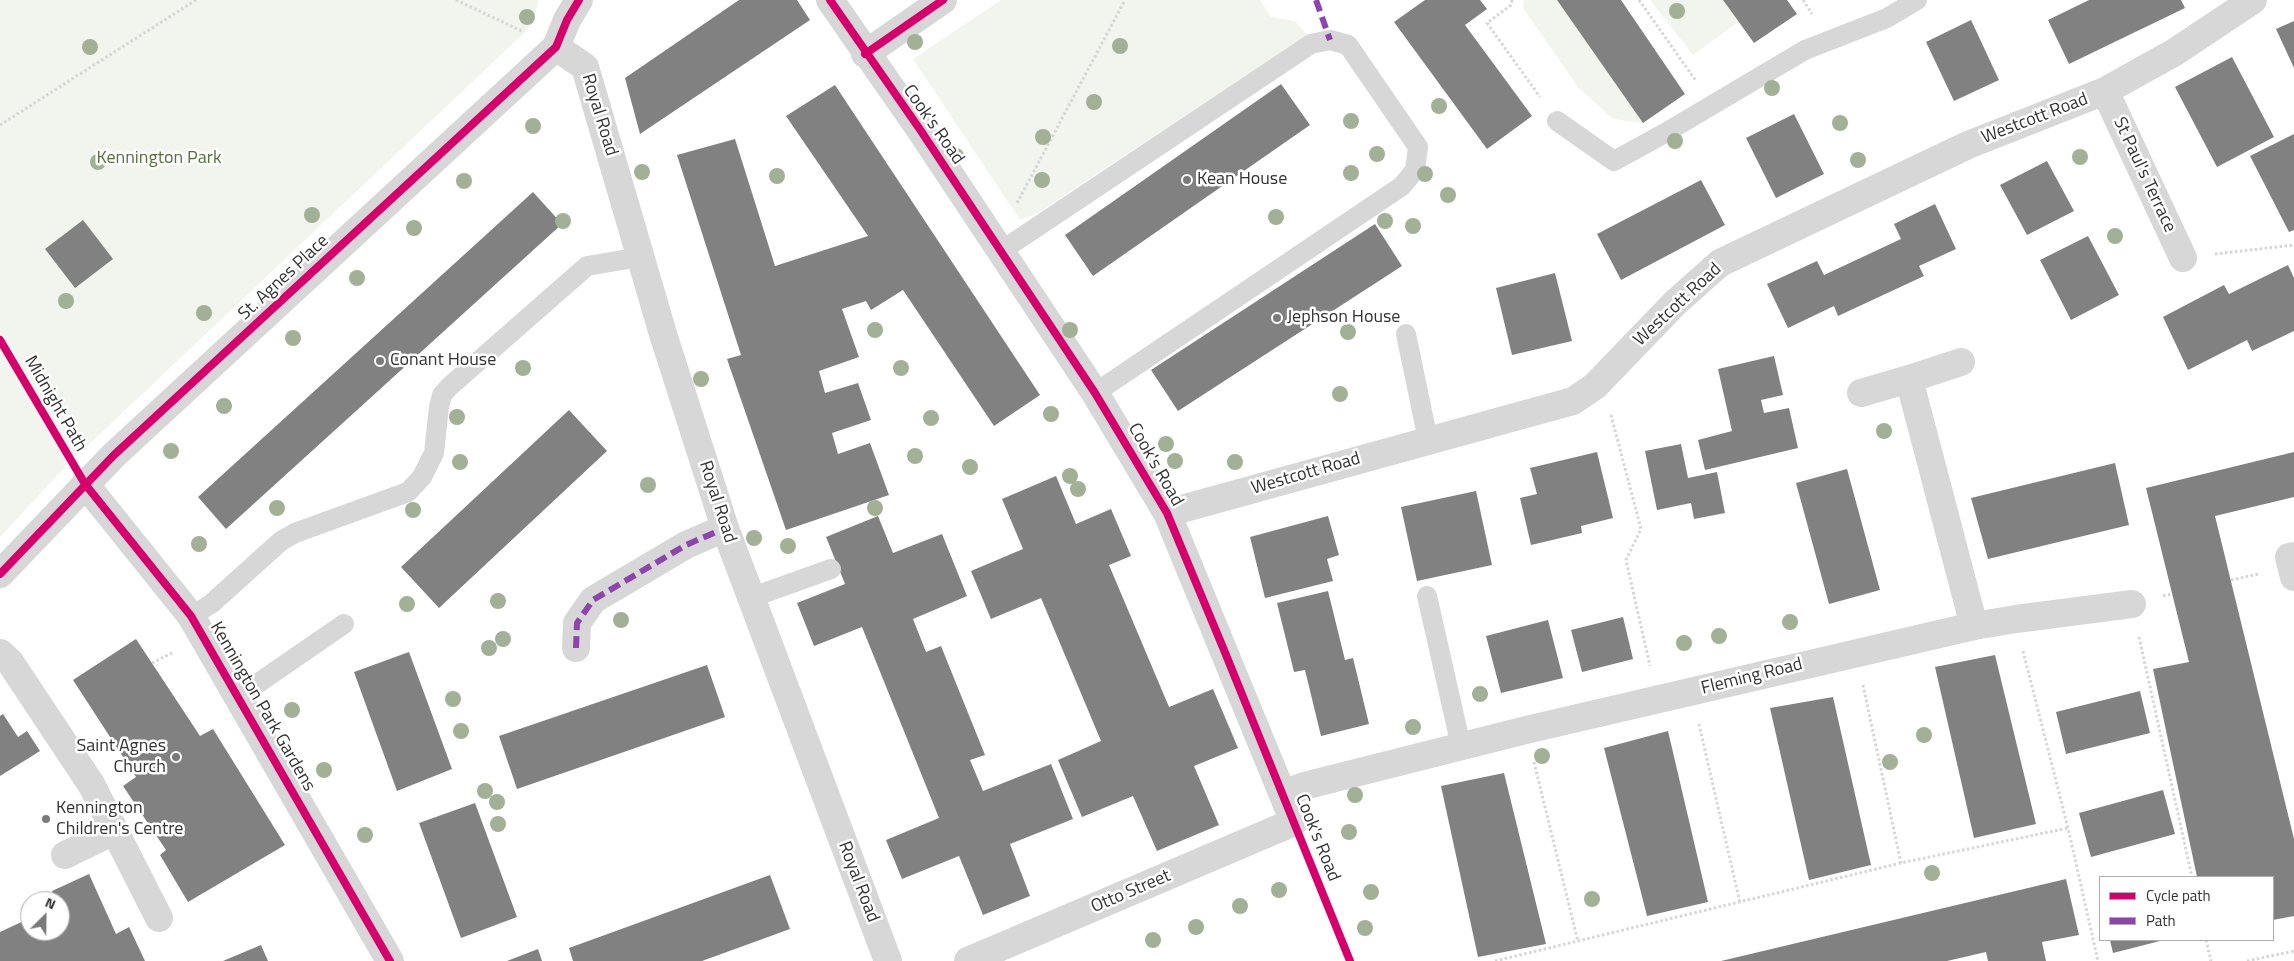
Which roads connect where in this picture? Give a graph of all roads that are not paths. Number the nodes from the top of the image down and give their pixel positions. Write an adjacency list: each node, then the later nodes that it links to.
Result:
1 (579, 0): 6 (street, St. Agnes Place)
2 (830, 0): 7 (street, Cook's Road)
3 (943, 0): 7 (street)
4 (1917, 0): 9 (lane)
5 (2254, 0): 8 (street, Westcott Road)
6 (556, 47): 11 (street, Royal Road); 19 (street, St. Agnes Place)
7 (865, 54): 10 (street, Cook's Road)
8 (2105, 91): 12 (street, St Paul's Terrace); 18 (street, Westcott Road)
9 (1557, 121)
10 (997, 245): 16 (street, Cook's Road); 16 (lane)
11 (640, 257): 21 (street, Royal Road); 29 (lane)
12 (2183, 258)
13 (1406, 334): 18 (lane)
14 (1961, 362): 15 (street)
15 (1909, 379): 17 (street); 31 (street)
16 (1095, 393): 20 (street, Cook's Road)
17 (1861, 393)
18 (1428, 440): 20 (street, Westcott Road)
19 (85, 484): 24 (street, St. Agnes Place); 29 (street, Kennington Park Gardens)
20 (1167, 513): 36 (street, Cook's Road)
21 (725, 528): 27 (street, Royal Road); 32 (street)
22 (2294, 556): 25 (street)
23 (832, 569): 27 (lane)
24 (0, 574)
25 (2294, 577)
26 (1427, 596): 35 (lane)
27 (750, 598): 42 (street, Royal Road)
28 (2132, 604): 31 (street, Fleming Road)
29 (191, 616): 34 (street, Kennington Park Gardens)
30 (344, 624): 34 (lane)
31 (1974, 626): 35 (street, Fleming Road)
32 (576, 648)
33 (0, 652): 38 (street)
34 (238, 697): 41 (street, Kennington Park Gardens)
35 (1461, 746): 36 (street, Fleming Road)
36 (1283, 794): 37 (street, Cook's Road)
37 (1294, 822): 43 (street, Otto Street)
38 (114, 831): 39 (street); 40 (street)
39 (65, 855)
40 (159, 918)
41 (390, 961)
42 (888, 961)
43 (968, 961)

